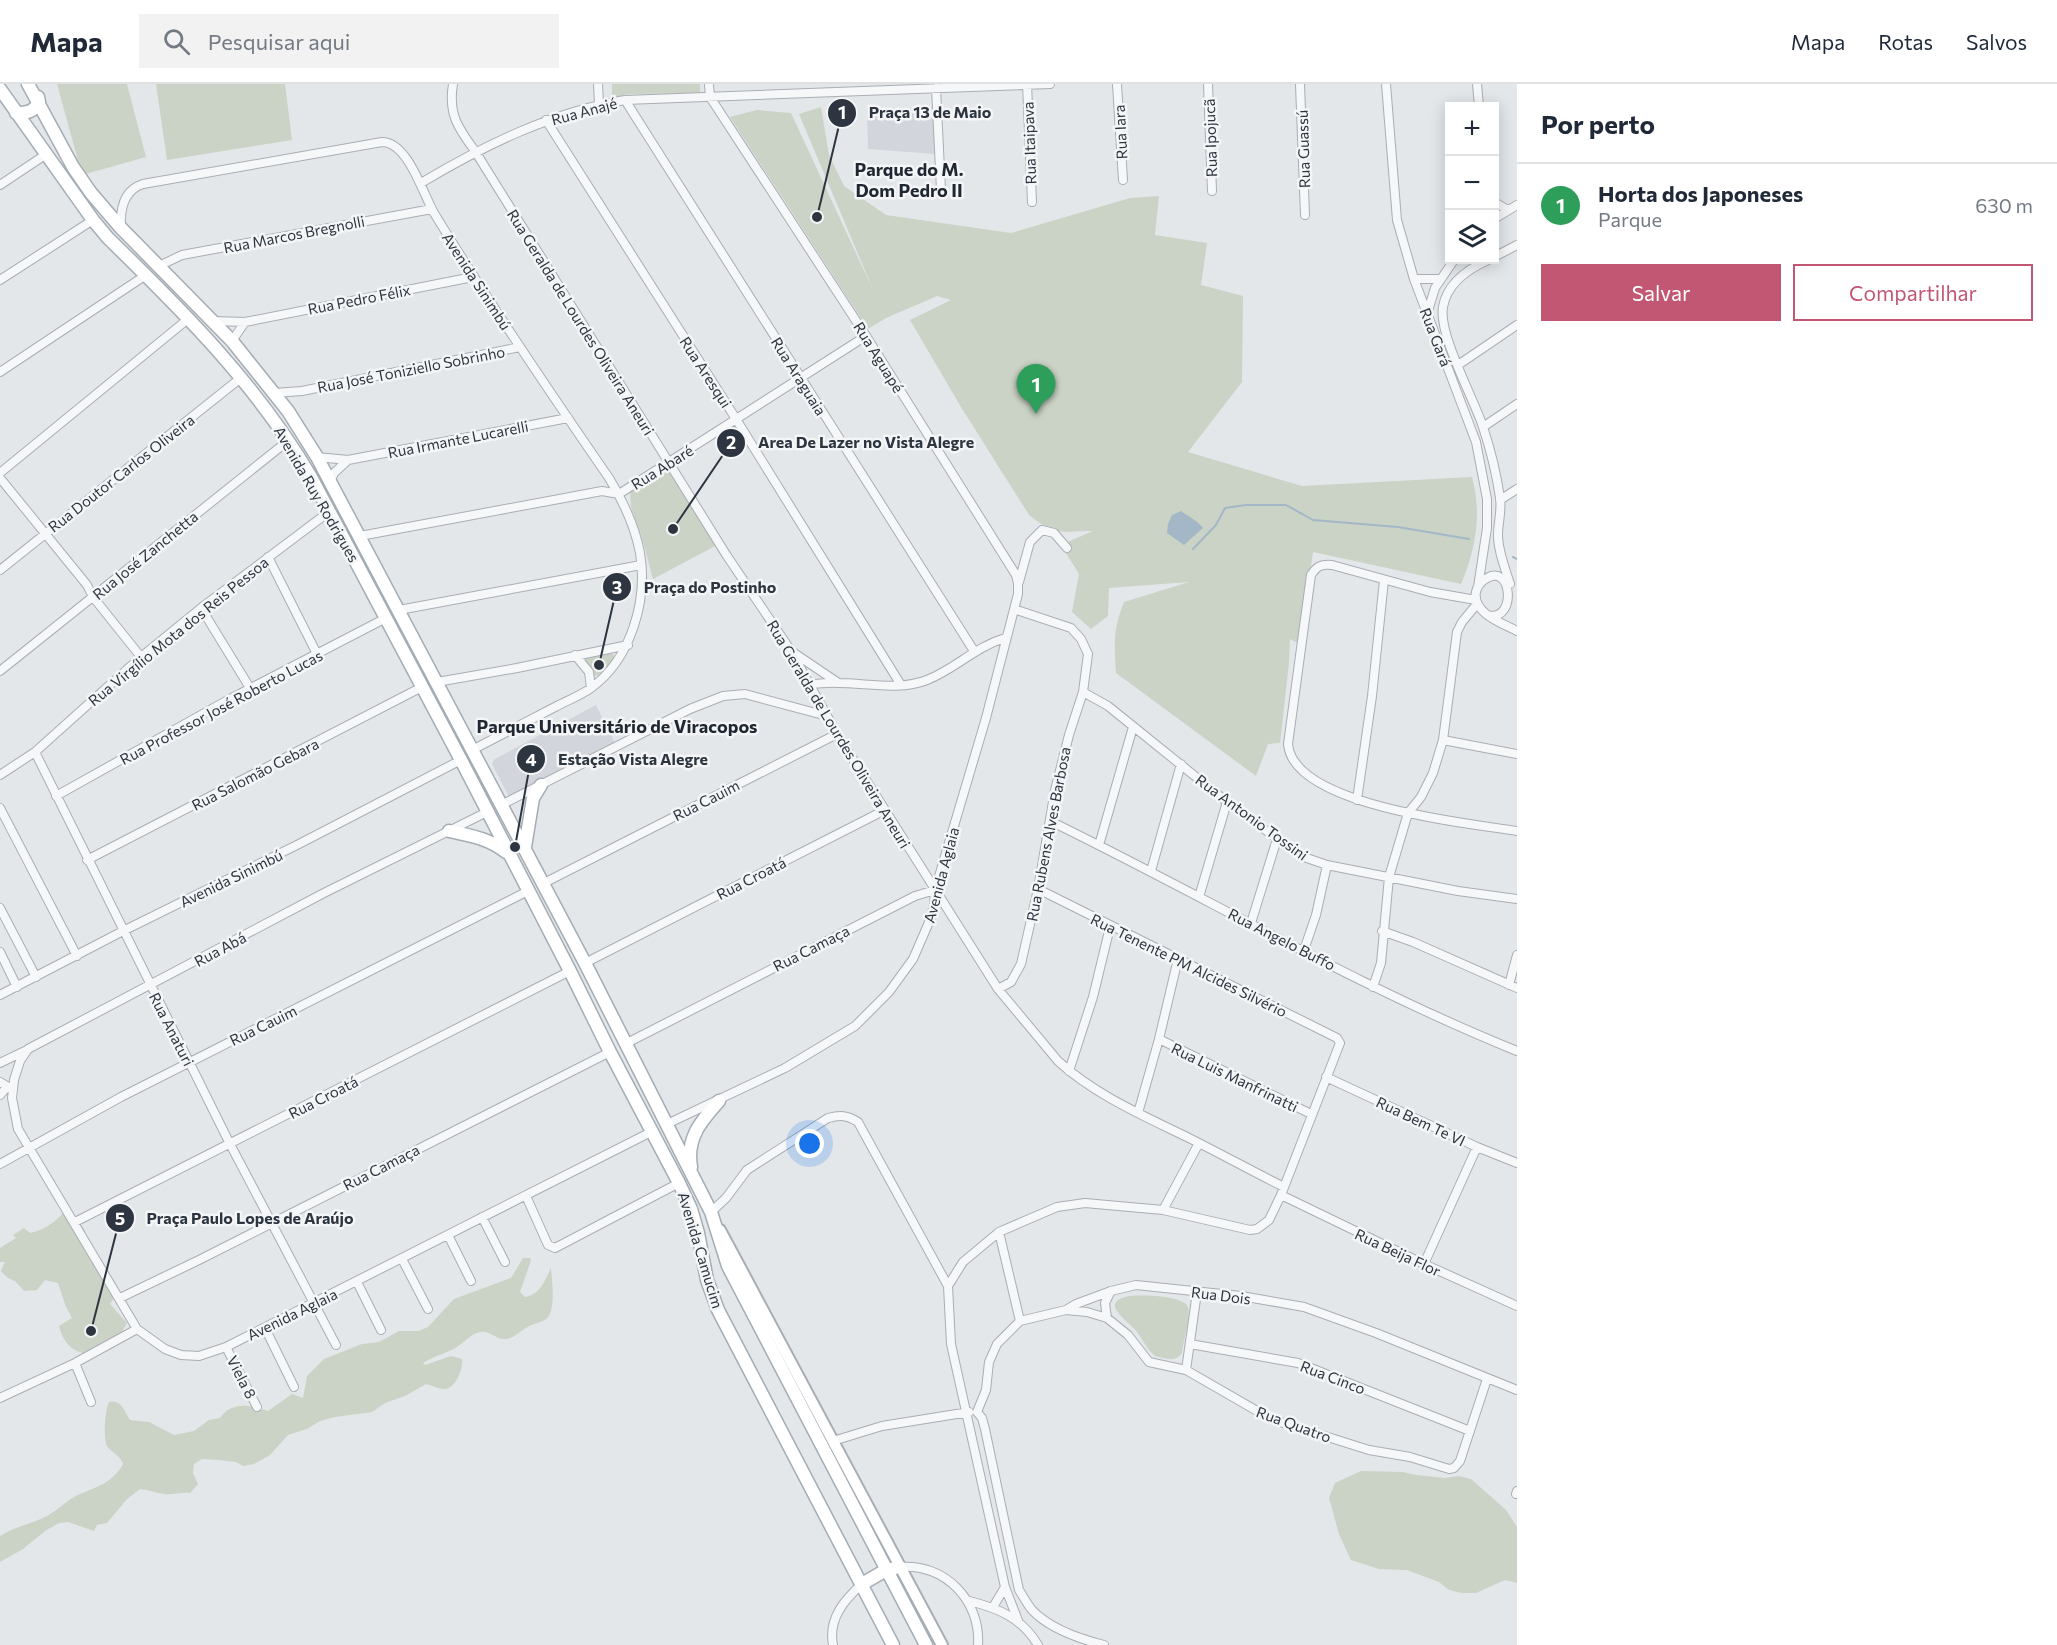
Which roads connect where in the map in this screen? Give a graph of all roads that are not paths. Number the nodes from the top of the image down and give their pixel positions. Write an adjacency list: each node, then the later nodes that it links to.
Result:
1 (28, 84): 17 (main road, Avenida Ruy Rodrigues)
2 (34, 84): 17 (main road)
3 (453, 84): 22 (street, Rua Geralda de Lourdes Oliveira Aneuri)
4 (598, 84): 19 (street)
5 (709, 84): 15 (street, Rua Aguapé)
6 (1050, 84): 12 (street, Rua Anajé)
7 (1117, 84): 24 (street, Rua Iara)
8 (1208, 84): 28 (street, Rua Ipojucã)
9 (1300, 84): 34 (street, Rua Guassú)
10 (1386, 84): 45 (street, Rua Gará)
11 (1477, 84): 18 (street)
12 (1027, 85): 13 (street, Rua Anajé); 29 (street, Rua Itaipava)
13 (936, 88): 15 (street, Rua Anajé); 27 (street)
14 (1, 91): 20 (main road, Avenida Ruy Rodrigues)
15 (710, 97): 16 (street, Rua Anajé); 53 (street, Rua Aguapé)
16 (625, 100): 19 (street, Rua Anajé); 59 (street, Rua Araguaia)
17 (39, 102): 20 (main road); 37 (main road, Avenida Ruy Rodrigues)
18 (1479, 102)
19 (599, 104): 21 (street, Rua Anajé)
20 (16, 113): 23 (main road, Avenida Ruy Rodrigues)
21 (546, 120): 22 (street, Rua Anajé); 65 (street, Rua Aresqui)
22 (475, 151): 25 (street, Rua Anajé); 70 (street, Rua Geralda de Lourdes Oliveira Aneuri)
23 (45, 155): 26 (street); 36 (main road, Avenida Ruy Rodrigues)
24 (1123, 180)
25 (421, 183): 32 (street, Avenida Sinimbú); 37 (street, Avenida Sinimbú)
26 (0, 185)
27 (941, 190)
28 (1212, 191)
29 (1032, 202)
30 (1499, 205): 33 (street)
31 (1517, 205): 33 (street)
32 (432, 209): 42 (street, Rua Marcos Bregnolli); 44 (street, Avenida Sinimbú)
33 (1508, 210): 35 (street)
34 (1305, 215)
35 (1499, 216)
36 (93, 220): 43 (main road, Avenida Ruy Rodrigues); 47 (street)
37 (121, 228): 42 (main road, Avenida Ruy Rodrigues)
38 (1517, 245): 39 (street)
39 (1499, 254)
40 (1451, 264): 46 (street)
41 (1481, 264): 56 (street)
42 (159, 266): 43 (main road); 50 (main road, Avenida Ruy Rodrigues)
43 (146, 275): 49 (main road, Avenida Ruy Rodrigues); 57 (street)
44 (473, 277): 51 (street, Rua Pedro Félix); 55 (street, Avenida Sinimbú)
45 (1414, 279): 46 (street); 48 (street, Rua Gará)
46 (1441, 279): 48 (street)
47 (0, 280)
48 (1427, 315): 87 (street, Rua Gará)
49 (188, 319): 58 (main road, Avenida Ruy Rodrigues); 71 (street)
50 (213, 321): 51 (street, Rua Pedro Félix); 54 (main road, Avenida Ruy Rodrigues)
51 (245, 322): 54 (street)
52 (1517, 325): 56 (street)
53 (866, 336): 59 (street, Rua Abaré); 86 (street, Rua Aguapé)
54 (232, 341): 61 (main road, Avenida Ruy Rodrigues)
55 (520, 347): 60 (street, Rua José Toniziello Sobrinho); 64 (street, Avenida Sinimbú)
56 (1458, 365): 66 (street)
57 (0, 372)
58 (242, 377): 67 (main road, Avenida Ruy Rodrigues); 79 (street, Rua Doutor Carlos Oliveira)
59 (801, 378): 65 (street, Rua Abaré); 100 (street, Rua Araguaia)
60 (302, 391): 61 (street, Rua José Toniziello Sobrinho); 63 (street, Rua José Toniziello Sobrinho)
61 (274, 393): 63 (main road, Avenida Ruy Rodrigues)
62 (1517, 404): 66 (street)
63 (288, 411): 68 (main road, Avenida Ruy Rodrigues)
64 (568, 418): 69 (street, Rua Irmante Lucarelli); 75 (street, Avenida Sinimbú)
65 (736, 419): 70 (street, Rua Abaré); 108 (street, Rua Aresqui)
66 (1483, 427): 76 (street)
67 (289, 440): 78 (main road, Avenida Ruy Rodrigues); 89 (street, Rua José Zanchetta)
68 (317, 457): 69 (street, Rua Irmante Lucarelli); 73 (main road, Avenida Ruy Rodrigues)
69 (348, 460): 73 (street)
70 (668, 463): 75 (street, Rua Abaré); 99 (street, Rua Geralda de Lourdes Oliveira Aneuri)
71 (0, 473)
72 (0, 478): 79 (street)
73 (331, 480): 77 (main road, Avenida Ruy Rodrigues)
74 (1517, 489): 76 (street)
75 (619, 494): 80 (street, Rua Abaré); 83 (street, Avenida Sinimbú)
76 (1500, 500): 88 (street)
77 (342, 501): 78 (main road); 80 (main road, Avenida Ruy Rodrigues)
78 (330, 511): 82 (street, Rua Virgílio Mota dos Reis Pessoa); 95 (main road, Avenida Ruy Rodrigues)
79 (46, 533): 84 (street, Rua Doutor Carlos Oliveira); 89 (street)
80 (360, 536): 93 (main road, Avenida Ruy Rodrigues)
81 (1067, 548): 86 (street)
82 (268, 557): 91 (street, Rua Virgílio Mota dos Reis Pessoa); 101 (street)
83 (641, 566): 93 (street); 98 (street, Avenida Sinimbú)
84 (0, 570)
85 (1384, 580): 90 (street); 125 (street); 125 (street)
86 (1018, 584): 92 (street)
87 (1478, 587): 88 (street); 90 (street)
88 (1513, 589): 94 (street)
89 (93, 597): 103 (street); 104 (street, Rua José Zanchetta)
90 (1476, 602): 94 (street); 116 (street)
91 (201, 608): 103 (street, Rua Virgílio Mota dos Reis Pessoa); 110 (street)
92 (1014, 609): 97 (street); 112 (street, Rua Rubens Alves Barbosa)
93 (399, 610): 105 (main road, Avenida Ruy Rodrigues)
94 (1488, 615): 96 (street)
95 (386, 618): 101 (street, Rua Professor José Roberto Lucas); 109 (main road, Avenida Ruy Rodrigues)
96 (1517, 631)
97 (1005, 639): 100 (street); 145 (street, Avenida Aglaia)
98 (628, 645): 102 (street); 111 (street, Avenida Sinimbú)
99 (791, 651): 106 (street); 107 (street, Rua Geralda de Lourdes Oliveira Aneuri)
100 (974, 651): 108 (street)
101 (317, 654): 110 (street, Rua Professor José Roberto Lucas)
102 (575, 655): 105 (street); 111 (street)
103 (141, 657): 118 (street, Rua Virgílio Mota dos Reis Pessoa)
104 (0, 671)
105 (437, 682): 117 (main road, Avenida Ruy Rodrigues)
106 (837, 682): 107 (street); 108 (street)
107 (810, 684): 113 (street, Rua Geralda de Lourdes Oliveira Aneuri)
108 (901, 685)
109 (422, 687): 120 (main road, Avenida Ruy Rodrigues); 139 (street, Rua Salomão Gebara)
110 (250, 688): 124 (street, Rua Professor José Roberto Lucas)
111 (591, 688): 117 (street, Avenida Sinimbú)
112 (1083, 692): 114 (street, Rua Antonio Tossini); 132 (street, Rua Rubens Alves Barbosa)
113 (827, 716): 115 (street, Rua Geralda de Lourdes Oliveira Aneuri); 123 (street)
114 (1133, 727): 121 (street, Rua Antonio Tossini); 136 (street)
115 (837, 734): 129 (street, Rua Geralda de Lourdes Oliveira Aneuri); 143 (street, Rua Cauim)
116 (1443, 740): 119 (street); 131 (street)
117 (474, 749): 120 (main road); 127 (main road, Avenida Ruy Rodrigues)
118 (34, 752): 122 (street, Rua Virgílio Mota dos Reis Pessoa); 124 (street, Rua Anaturi)
119 (1517, 754)
120 (461, 760): 130 (main road, Avenida Ruy Rodrigues); 152 (street, Avenida Sinimbú)
121 (1181, 764): 126 (street, Rua Antonio Tossini); 141 (street)
122 (0, 774)
123 (541, 785): 127 (street); 137 (main road)
124 (56, 796): 139 (street, Rua Anaturi)
125 (1357, 800): 131 (street)
126 (1227, 802): 135 (street, Rua Antonio Tossini); 147 (street)
127 (503, 804): 130 (main road); 137 (main road, Avenida Ruy Rodrigues)
128 (0, 808): 157 (street)
129 (885, 810): 145 (street, Rua Geralda de Lourdes Oliveira Aneuri); 159 (street, Rua Croatá)
130 (487, 812): 133 (street, Rua Abá); 138 (main road, Avenida Ruy Rodrigues)
131 (1408, 813): 134 (street); 142 (street)
132 (1050, 820): 136 (street, Rua Angelo Buffo); 144 (street, Rua Rubens Alves Barbosa)
133 (449, 831): 138 (main road); 164 (street, Rua Abá)
134 (1517, 831)
135 (1278, 839): 140 (street, Rua Antonio Tossini); 150 (street)
136 (1099, 844): 141 (street, Rua Angelo Buffo)
137 (525, 847): 143 (main road, Avenida Camucim)
138 (509, 855): 146 (main road, Avenida Camucim)
139 (87, 860): 152 (street, Rua Anaturi)
140 (1327, 865): 142 (street, Rua Antonio Tossini); 154 (street)
141 (1151, 871): 147 (street, Rua Angelo Buffo)
142 (1389, 877): 148 (street, Rua Antonio Tossini); 153 (street)
143 (544, 883): 159 (main road, Avenida Camucim)
144 (1038, 889): 151 (street, Rua Tenente PM Alcides Silvério); 166 (street, Rua Rubens Alves Barbosa)
145 (935, 890): 166 (street, Rua Geralda de Lourdes Oliveira Aneuri); 169 (street, Rua Camaça); 179 (street, Avenida Aglaia)
146 (528, 891): 160 (main road, Avenida Camucim); 173 (street, Rua Cauim)
147 (1199, 897): 150 (street, Rua Angelo Buffo)
148 (1517, 899)
149 (0, 908): 161 (street)
150 (1251, 923): 154 (street, Rua Angelo Buffo)
151 (1110, 927): 158 (street, Rua Tenente PM Alcides Silvério); 175 (street)
152 (123, 931): 157 (street, Avenida Sinimbú); 164 (street, Rua Anaturi)
153 (1382, 931): 162 (street); 165 (street)
154 (1304, 950): 165 (street, Rua Angelo Buffo)
155 (0, 952): 163 (street)
156 (1517, 955): 162 (street)
157 (77, 956): 161 (street, Avenida Sinimbú)
158 (1178, 959): 168 (street); 176 (street, Rua Tenente PM Alcides Silvério)
159 (585, 963): 160 (main road); 169 (main road, Avenida Camucim)
160 (570, 971): 172 (main road, Avenida Camucim); 185 (street, Rua Croatá)
161 (36, 978): 163 (street, Avenida Sinimbú)
162 (1513, 986)
163 (17, 987): 167 (street, Avenida Sinimbú)
164 (150, 987): 170 (street, Rua Abá); 173 (street, Rua Anaturi)
165 (1374, 987): 171 (street, Rua Angelo Buffo)
166 (998, 989): 175 (street, Rua Geralda de Lourdes Oliveira Aneuri)
167 (0, 995)
168 (1159, 1039): 180 (street); 181 (street, Rua Luis Manfrinatti)
169 (625, 1044): 182 (main road, Avenida Camucim)
170 (28, 1049): 174 (street, Rua Abá); 177 (street)
171 (1517, 1051)
172 (610, 1052): 183 (main road, Avenida Camucim); 198 (street, Rua Camaça)
173 (189, 1062): 185 (street, Rua Anaturi); 187 (street, Rua Cauim)
174 (0, 1063)
175 (1069, 1071): 180 (street, Rua Geralda de Lourdes Oliveira Aneuri)
176 (1326, 1077): 181 (street); 186 (street, Rua Bem Te VI)
177 (7, 1087): 178 (street); 187 (street, Avenida Aglaia)
178 (0, 1095)
179 (719, 1101): 182 (street, Avenida Aglaia); 190 (main road)
180 (1138, 1113): 184 (street, Rua Geralda de Lourdes Oliveira Aneuri)
181 (1311, 1114): 192 (street)
182 (667, 1124): 183 (main road); 190 (main road, Avenida Camucim)
183 (653, 1131): 191 (main road, Avenida Camucim); 193 (street, Avenida Aglaia)
184 (1199, 1143): 192 (street, Rua Geralda de Lourdes Oliveira Aneuri); 194 (street)
185 (230, 1144): 197 (street, Rua Croatá); 198 (street, Rua Anaturi)
186 (1477, 1147): 188 (street, Rua Bem Te VI); 203 (street)
187 (28, 1148): 189 (street, Rua Cauim); 197 (street, Avenida Aglaia)
188 (1517, 1163)
189 (0, 1164)
190 (694, 1180): 195 (main road, Avenida Camucim)
191 (680, 1183): 193 (street); 236 (main road, Avenida Camucim)
192 (1283, 1191): 194 (street); 203 (street, Rua Beija Flor)
193 (526, 1196): 196 (street, Avenida Aglaia)
194 (1163, 1210): 199 (street)
195 (711, 1212): 206 (street); 233 (street, Avenida Camucim); 235 (main road, Avenida Camucim)
196 (482, 1218): 200 (street, Avenida Aglaia); 202 (street)
197 (75, 1221): 209 (street, Avenida Aglaia)
198 (271, 1224): 209 (street, Rua Camaça); 210 (street, Rua Anaturi)
199 (999, 1232): 206 (street); 215 (street)
200 (448, 1235): 201 (street, Avenida Aglaia); 204 (street)
201 (402, 1259): 205 (street, Avenida Aglaia); 212 (street)
202 (505, 1262)
203 (1424, 1264): 211 (street, Rua Beija Flor)
204 (471, 1281)
205 (357, 1282): 210 (street, Avenida Aglaia); 218 (street)
206 (948, 1286): 230 (street)
207 (1111, 1291): 208 (street, Rua Dois); 213 (street, Rua Dois); 214 (street)
208 (1197, 1292): 219 (street); 224 (street, Rua Dois)
209 (120, 1298): 217 (street, Avenida Aglaia)
210 (314, 1304): 216 (street, Avenida Aglaia); 220 (street, Rua Anaturi)
211 (1517, 1306)
212 (428, 1309)
213 (1066, 1310): 214 (street, Rua Quatro); 215 (street, Rua Dois)
214 (1107, 1318): 223 (street, Rua Quatro)
215 (1020, 1321): 231 (street)
216 (265, 1328): 221 (street, Avenida Aglaia); 225 (street)
217 (137, 1329): 221 (street, Avenida Aglaia); 222 (street)
218 (381, 1330)
219 (1190, 1344): 223 (street); 232 (street, Rua Cinco)
220 (336, 1345)
221 (226, 1347): 229 (street, Viela 8)
222 (75, 1363): 227 (street); 228 (street)
223 (1186, 1370): 232 (street, Rua Quatro)
224 (1486, 1379): 226 (street, Rua Dois); 232 (street, Rua Quatro)
225 (294, 1387)
226 (1517, 1390)
227 (0, 1398)
228 (91, 1402)
229 (257, 1407)
230 (965, 1412): 231 (street); 233 (street); 237 (street)
231 (977, 1412): 247 (street)
232 (1470, 1431)
233 (833, 1441): 234 (street, Avenida Camucim)
234 (900, 1567): 235 (main road); 238 (street); 244 (street, Avenida Camucim)
235 (886, 1570): 236 (main road); 243 (main road, Avenida Camucim)
236 (862, 1584): 241 (street); 242 (main road, Avenida Camucim)
237 (1005, 1587): 239 (street); 240 (street)
238 (969, 1601): 239 (street); 245 (street)
239 (993, 1607): 240 (street)
240 (1019, 1623): 246 (street)
241 (833, 1645)
242 (893, 1645)
243 (926, 1645)
244 (942, 1645)
245 (978, 1645)
246 (1038, 1645)
247 (1104, 1645)

